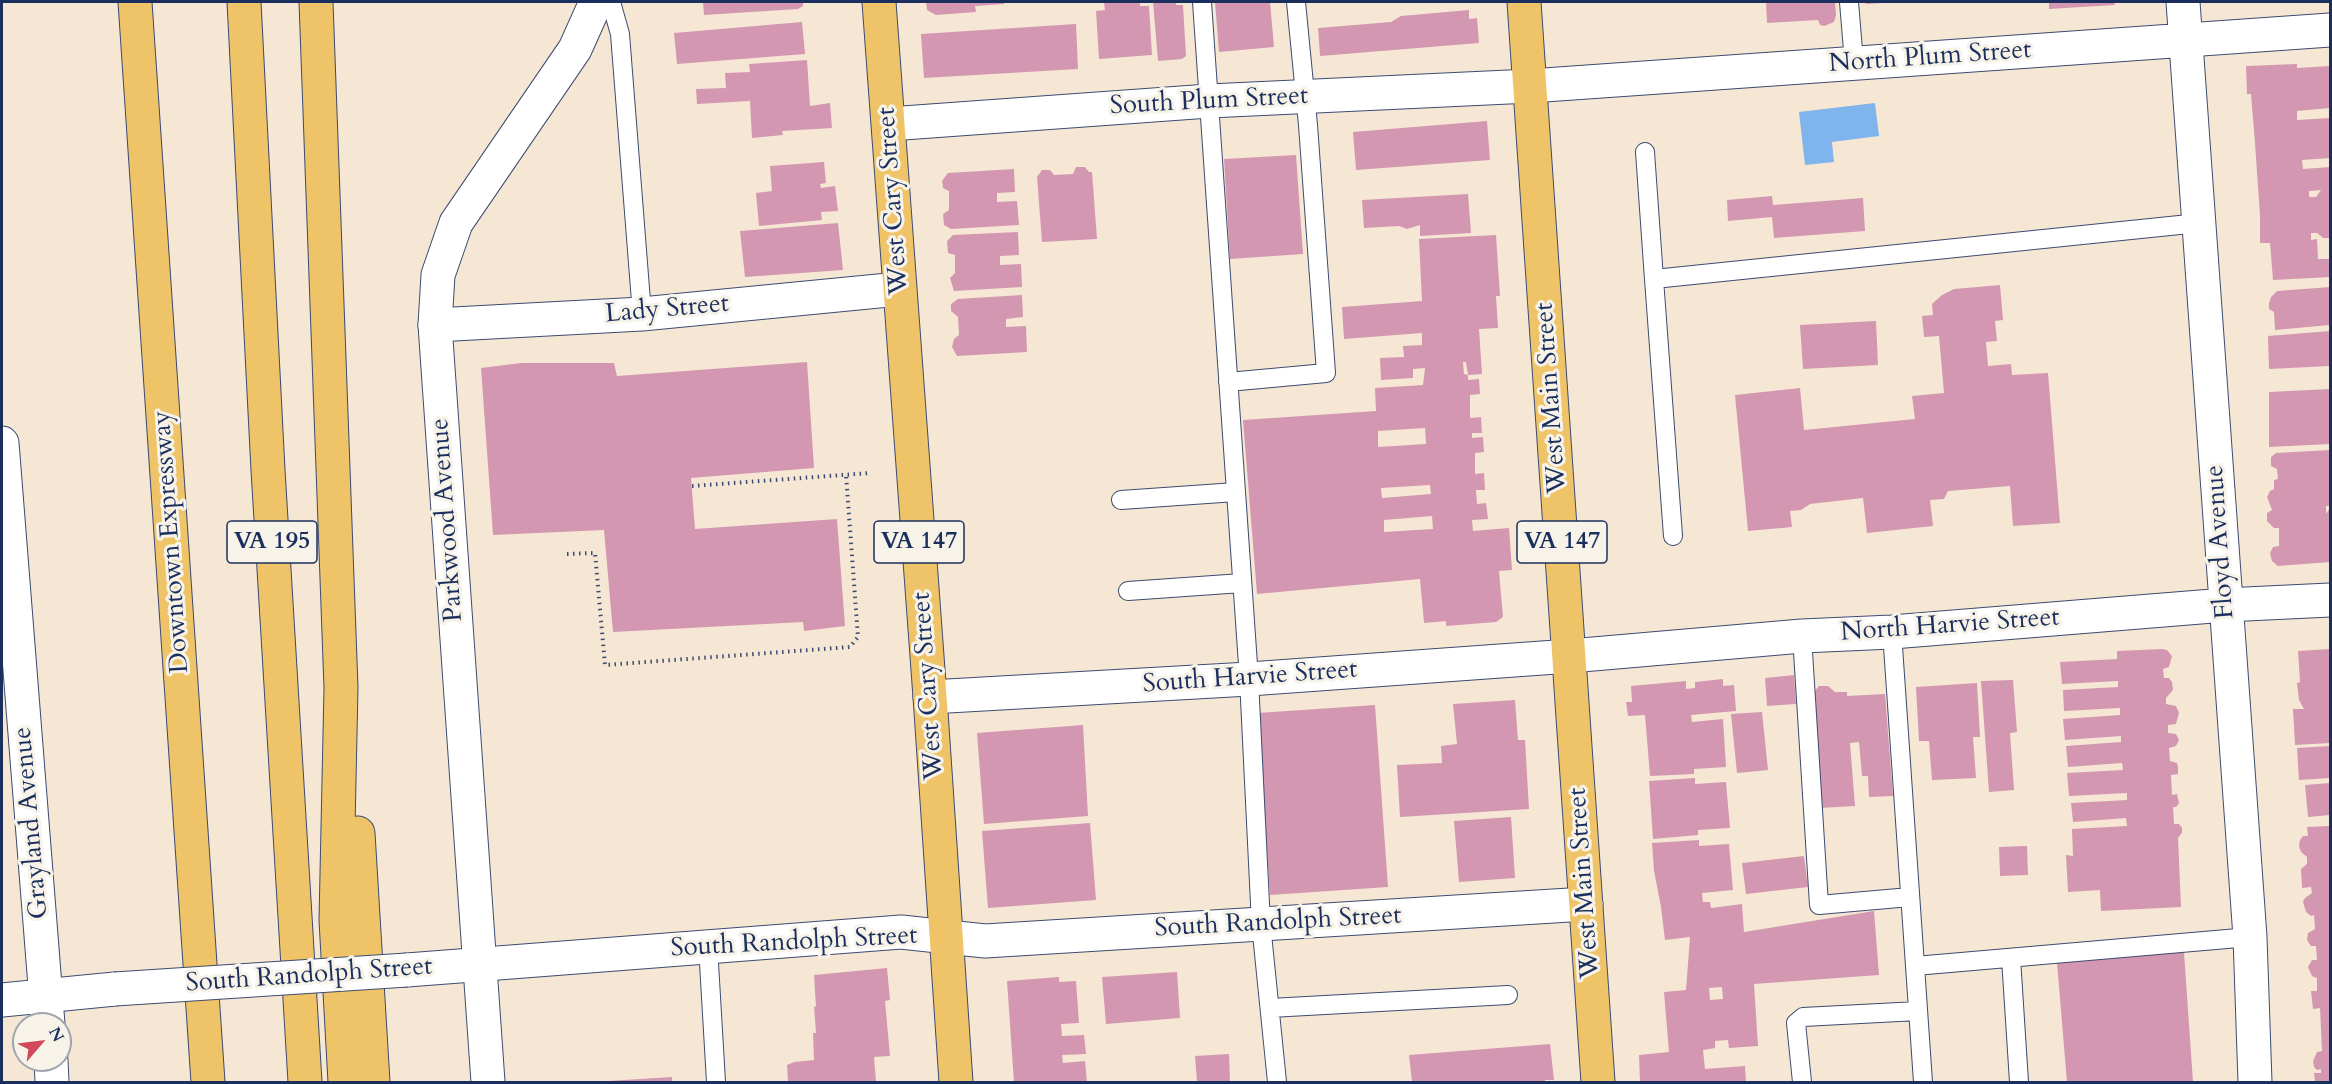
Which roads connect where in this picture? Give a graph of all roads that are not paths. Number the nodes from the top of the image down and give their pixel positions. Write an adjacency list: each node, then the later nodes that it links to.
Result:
1 (135, 2): 55 (main road, Downtown Expressway)
2 (244, 2): 56 (main road, VA 195)
3 (316, 2): 39 (main road)
4 (596, 2): 24 (street, Parkwood Avenue)
5 (611, 2): 23 (lane)
6 (879, 2): 18 (main road, West Cary Street / VA 147)
7 (1202, 2): 17 (lane)
8 (1296, 2): 16 (lane)
9 (1524, 2): 15 (main road, West Main Street / VA 147)
10 (1849, 2): 14 (lane)
11 (2183, 2): 13 (street, Floyd Avenue)
12 (2331, 30): 13 (street, North Plum Street)
13 (2186, 40): 14 (street, North Plum Street); 20 (street, Floyd Avenue)
14 (1854, 62): 15 (street, North Plum Street)
15 (1530, 86): 16 (street, South Plum Street); 37 (main road, West Main Street / VA 147)
16 (1306, 96): 17 (street, South Plum Street); 25 (lane)
17 (1209, 101): 18 (street, South Plum Street); 25 (lane)
18 (889, 123): 22 (main road, West Cary Street / VA 147)
19 (1645, 152): 21 (lane)
20 (2199, 223): 21 (lane); 34 (street, Floyd Avenue)
21 (1654, 279): 30 (lane)
22 (899, 289): 23 (street, Lady Street); 40 (main road, West Cary Street / VA 147)
23 (642, 314): 24 (street, Lady Street)
24 (435, 325): 48 (street, Parkwood Avenue)
25 (1228, 382): 27 (lane)
26 (2, 443): 29 (street, Grayland Avenue)
27 (1236, 492): 28 (lane); 31 (lane)
28 (1121, 500)
29 (4, 512): 53 (street, Grayland Avenue)
30 (1673, 536)
31 (1242, 583): 32 (lane); 38 (lane)
32 (1128, 591)
33 (2331, 600): 34 (street, North Harvie Street)
34 (2225, 605): 35 (street, North Harvie Street); 45 (street, Floyd Avenue)
35 (1892, 632): 36 (street, North Harvie Street); 41 (lane)
36 (1802, 636): 37 (street, North Harvie Street); 41 (lane)
37 (1570, 656): 38 (street, South Harvie Street); 42 (main road, West Main Street / VA 147)
38 (1249, 678): 40 (street, South Harvie Street); 43 (lane)
39 (341, 688): 57 (main road); 58 (main road)
40 (930, 697): 44 (main road, West Cary Street / VA 147)
41 (1910, 897): 49 (lane)
42 (1586, 904): 43 (street, South Randolph Street); 63 (main road, West Main Street / VA 147)
43 (1261, 924): 44 (street, South Randolph Street); 52 (lane)
44 (946, 937): 46 (street, South Randolph Street); 61 (main road, West Cary Street / VA 147)
45 (2250, 937): 47 (lane); 67 (street, Floyd Avenue)
46 (708, 946): 48 (street, South Randolph Street); 60 (lane)
47 (2011, 958): 49 (lane); 66 (lane)
48 (481, 964): 53 (street, South Randolph Street, bridge); 59 (street, Parkwood Avenue)
49 (1915, 966): 54 (lane)
50 (1508, 995): 52 (lane)
51 (2, 1000): 53 (street, South Randolph Street)
52 (1270, 1008): 62 (lane)
53 (47, 1009)
54 (1918, 1011): 64 (lane); 65 (lane)
55 (208, 1083)
56 (305, 1083)
57 (345, 1083)
58 (373, 1083)
59 (488, 1083)
60 (716, 1083)
61 (956, 1083)
62 (1277, 1083)
63 (1598, 1083)
64 (1802, 1083)
65 (1923, 1083)
66 (2019, 1083)
67 (2255, 1083)

